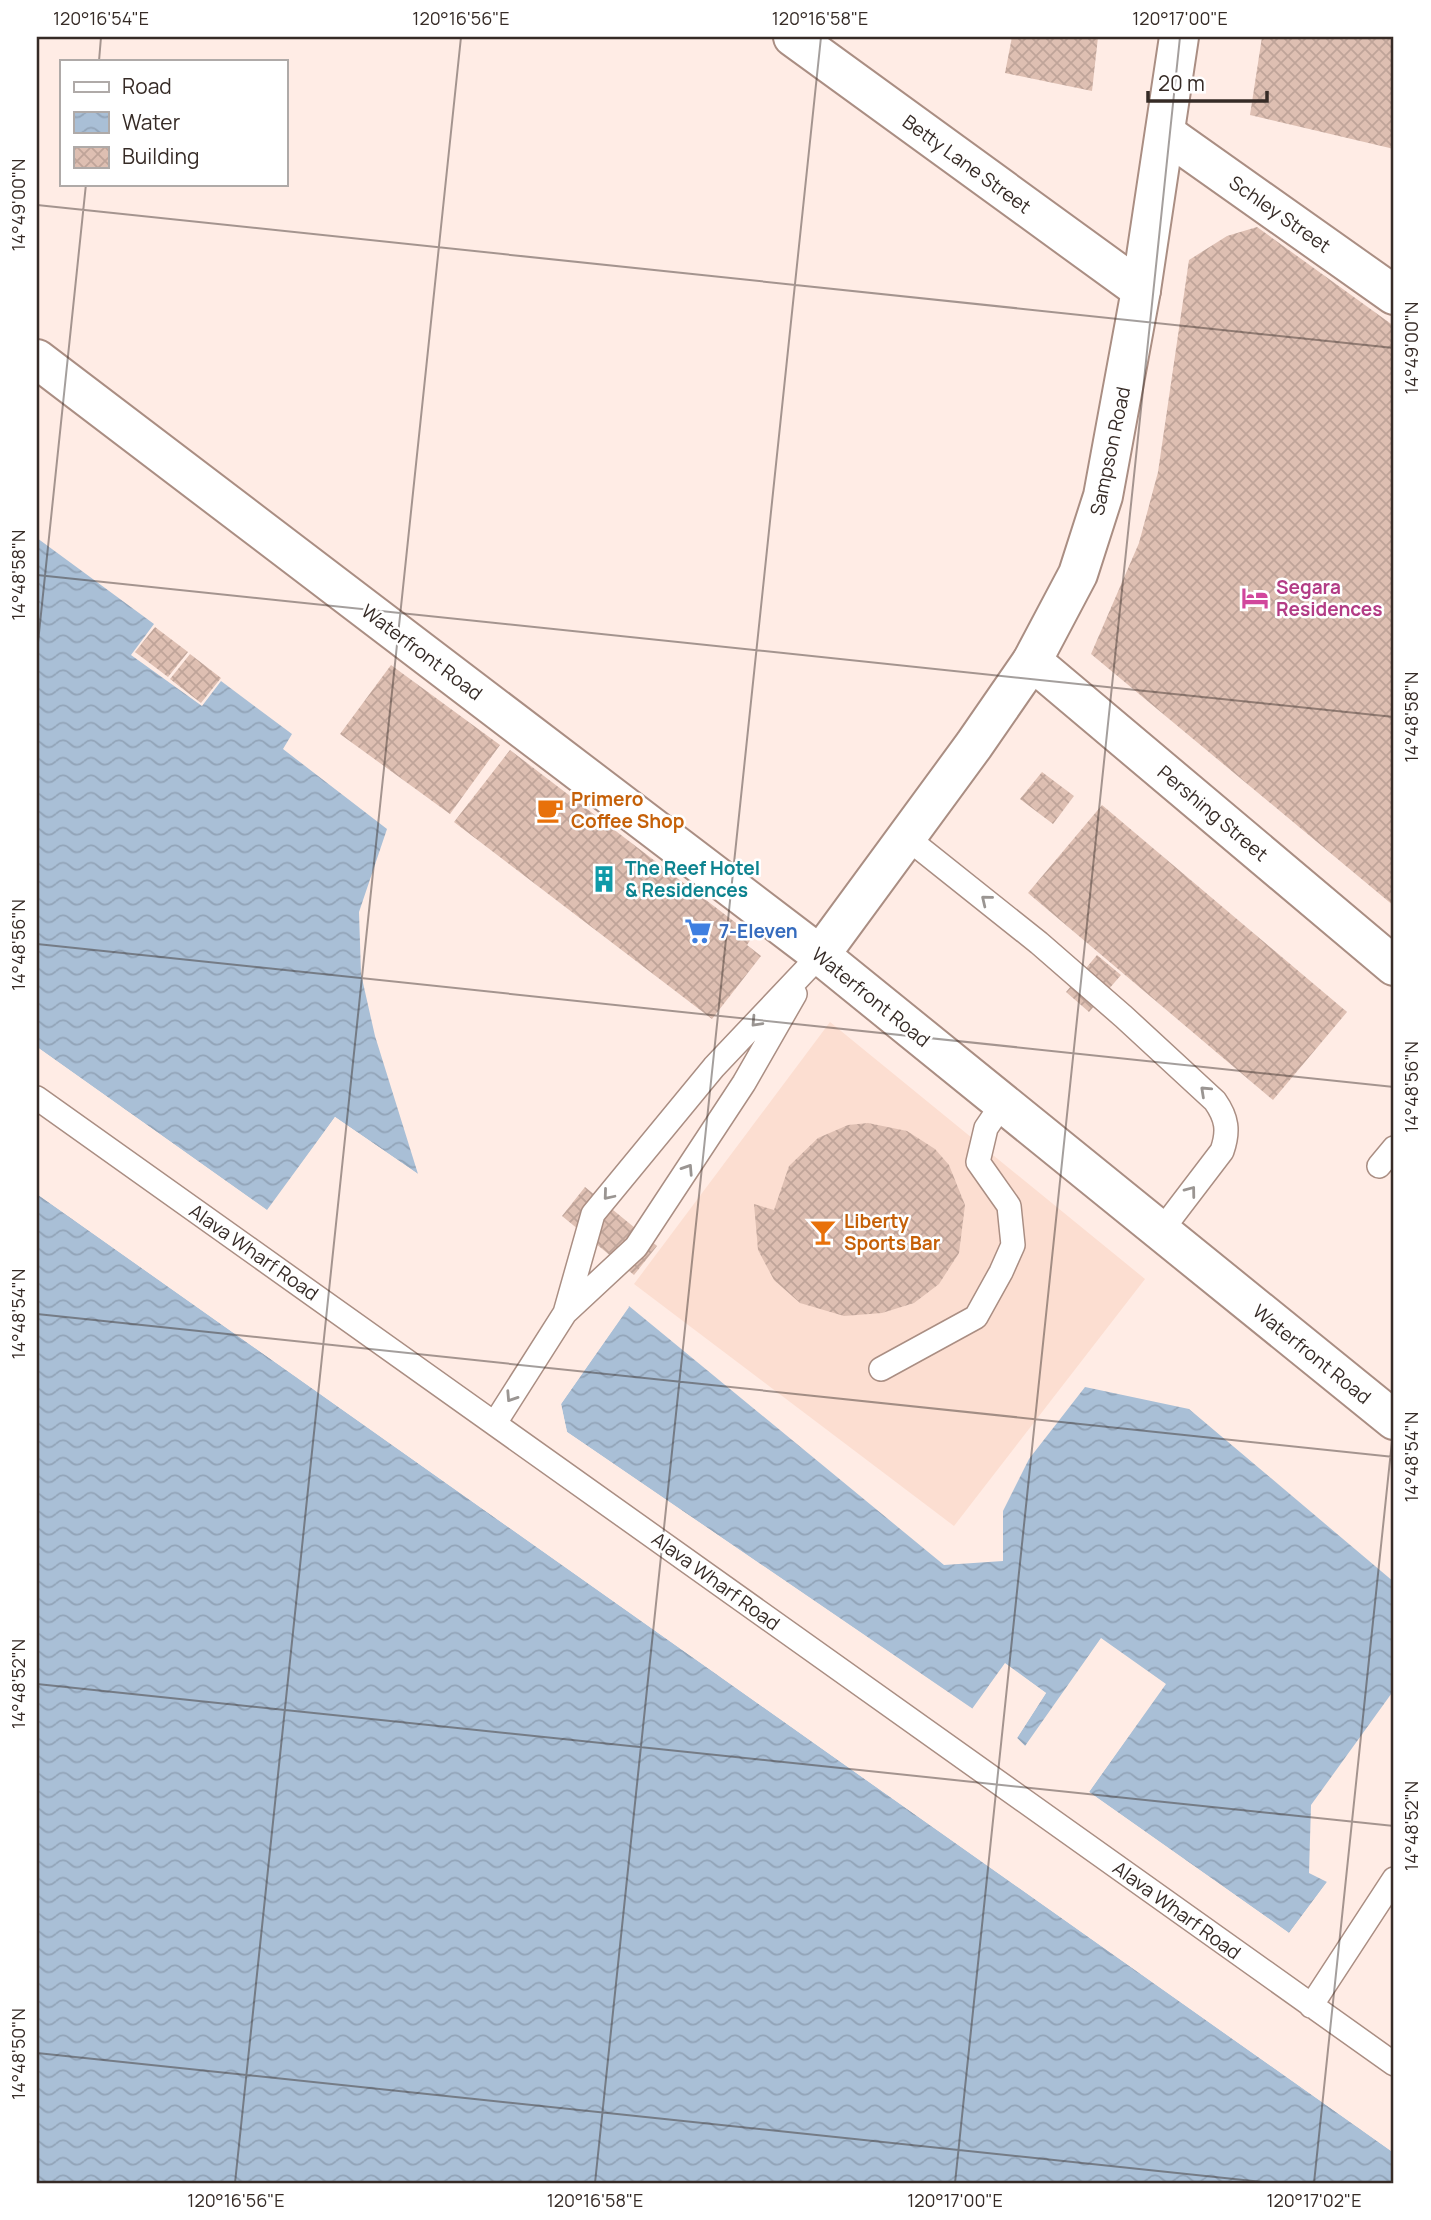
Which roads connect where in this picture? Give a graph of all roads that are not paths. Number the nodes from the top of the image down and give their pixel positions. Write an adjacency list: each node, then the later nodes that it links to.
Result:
1 (793, 37): 4 (main road, Betty Lane Street)
2 (1179, 37): 3 (main road, Sampson Road)
3 (1166, 133): 4 (main road, Sampson Road); 5 (main road, Schley Street)
4 (1141, 290): 7 (main road, Sampson Road)
5 (1394, 295)
6 (37, 359): 9 (main road, Waterfront Road)
7 (1032, 661): 8 (main road, Sampson Road); 10 (main road, Pershing Street)
8 (906, 837): 9 (main road, Sampson Road); 13 (lane, one-way to 8)
9 (817, 958): 12 (main road, Waterfront Road); 14 (lane, one-way to 9); 14 (lane, one-way to 14)
10 (1394, 966)
11 (37, 1098): 17 (lane, Alava Wharf Road)
12 (1003, 1103): 13 (main road, Waterfront Road); 15 (lane)
13 (1161, 1231): 16 (main road, Waterfront Road)
14 (565, 1313): 17 (lane, one-way to 17)
15 (881, 1369)
16 (1394, 1420)
17 (495, 1423): 19 (lane, Alava Wharf Road)
18 (1394, 1879): 19 (lane)
19 (1311, 2006): 20 (lane, Alava Wharf Road)
20 (1394, 2064)

